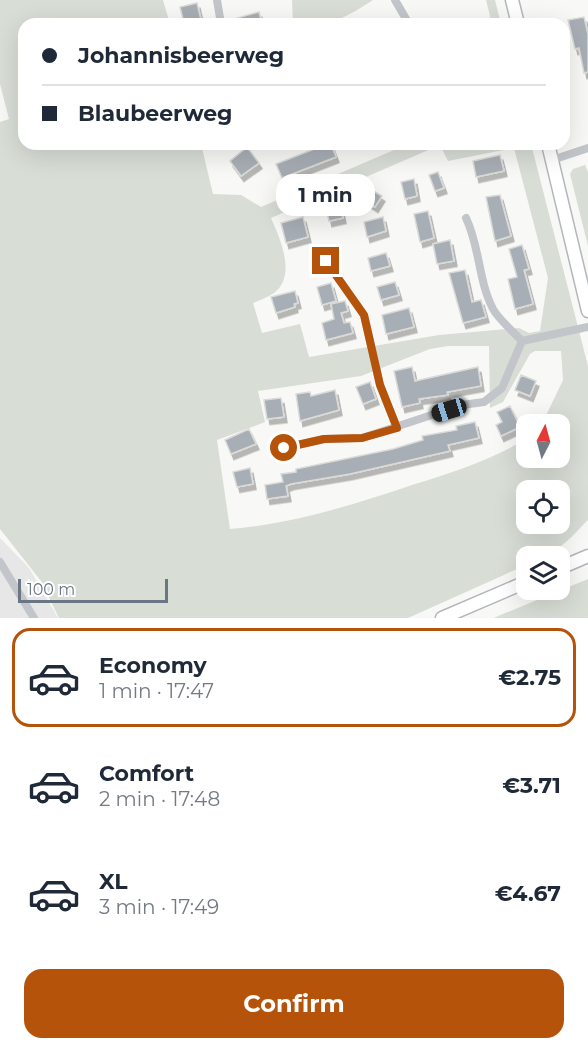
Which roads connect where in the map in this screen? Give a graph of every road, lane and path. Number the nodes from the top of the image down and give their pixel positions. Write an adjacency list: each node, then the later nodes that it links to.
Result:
1 (217, 0): 4 (street)
2 (395, 0): 5 (street)
3 (512, 0): 6 (street)
4 (219, 18)
5 (406, 18)
6 (516, 18)
7 (588, 148): 9 (street)
8 (550, 150): 9 (street)
9 (552, 160): 12 (street)
10 (466, 218): 14 (street)
11 (326, 261): 15 (street)
12 (588, 311)
13 (588, 327): 14 (street)
14 (522, 341): 15 (street)
15 (397, 428): 16 (street)
16 (284, 448)
17 (588, 556): 19 (street)
18 (0, 562): 21 (street)
19 (570, 564)
20 (516, 586): 22 (street)
21 (34, 618)
22 (442, 618)

